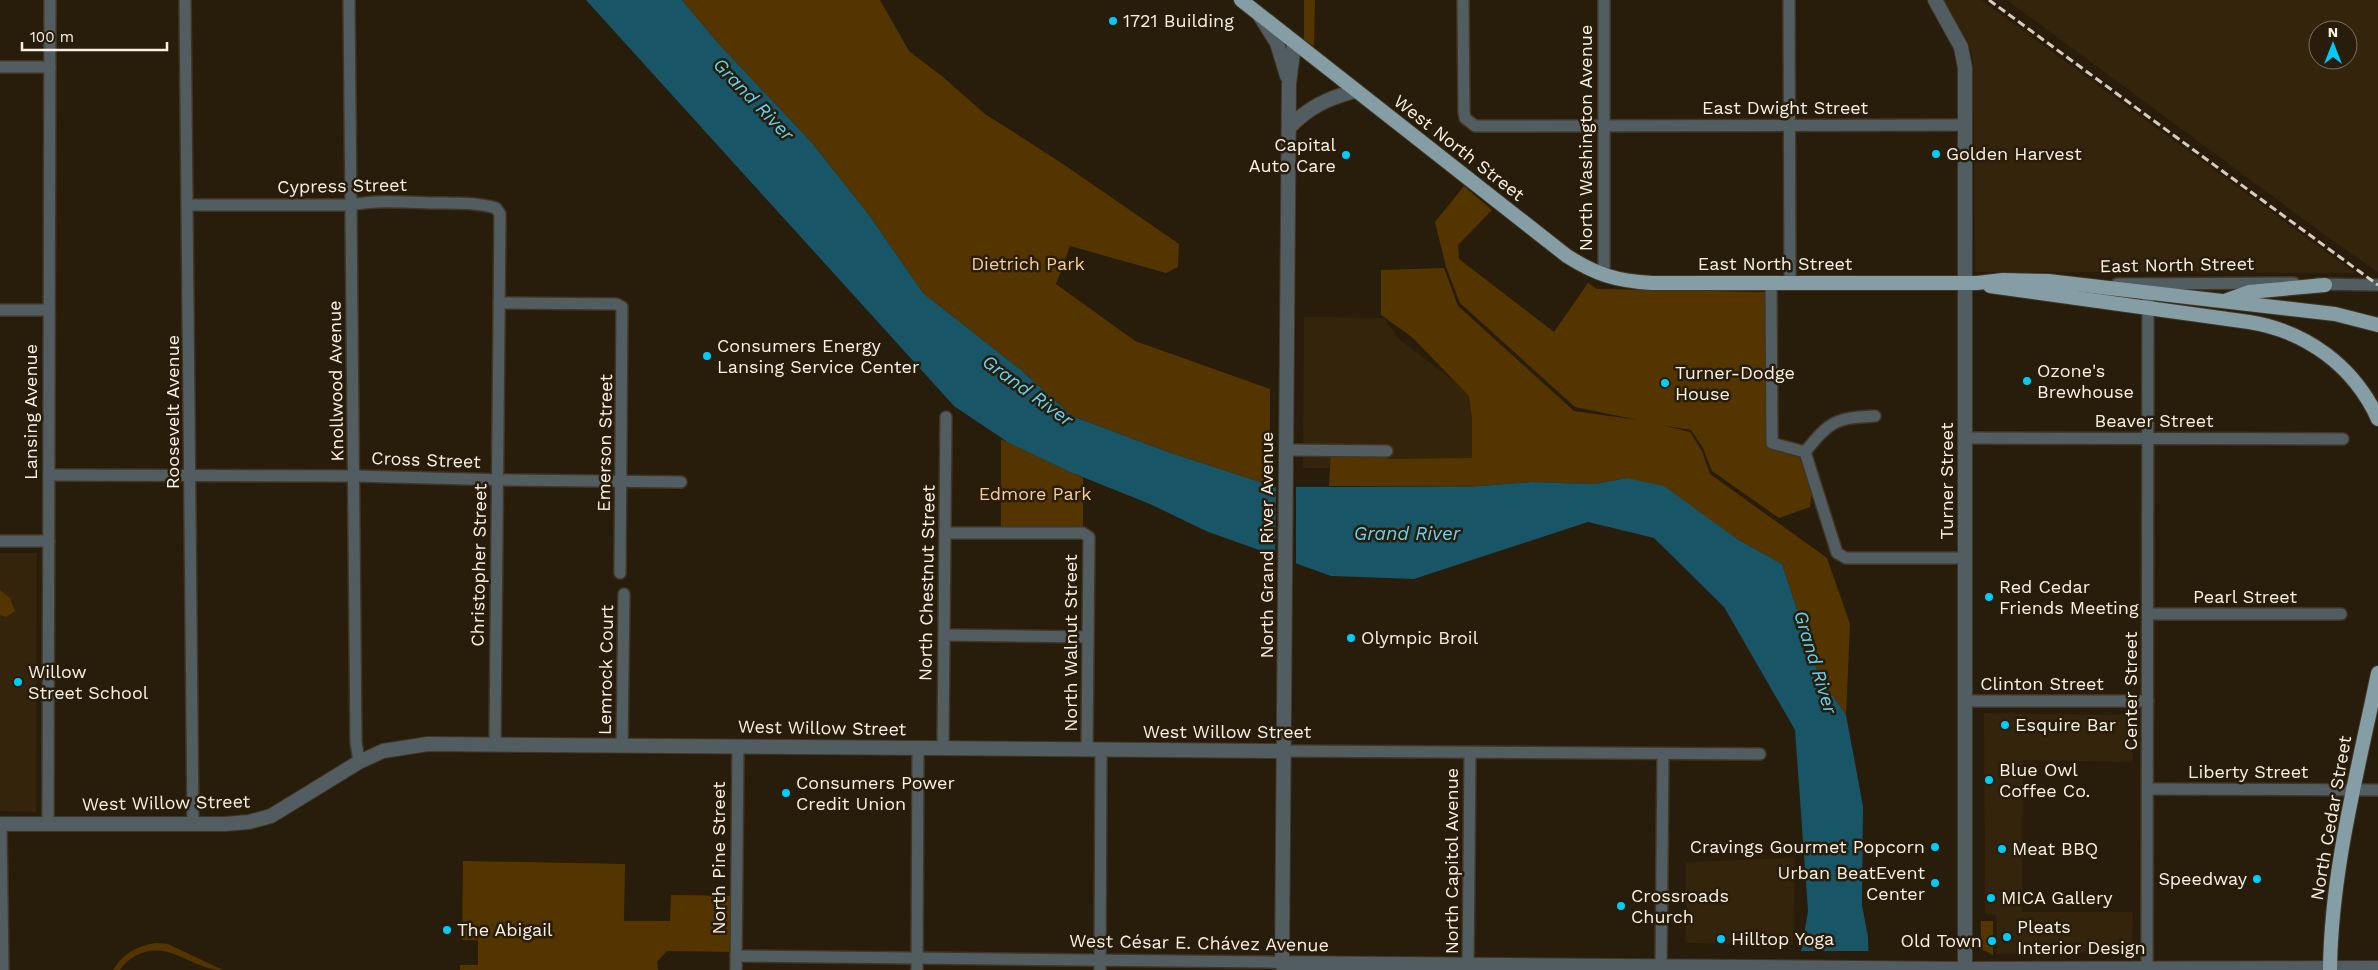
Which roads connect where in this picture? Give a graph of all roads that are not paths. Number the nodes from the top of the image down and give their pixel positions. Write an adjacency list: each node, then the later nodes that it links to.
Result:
1 (50, 0): 12 (street, Lansing Avenue)
2 (185, 0): 19 (street, Roosevelt Avenue)
3 (349, 0): 20 (street, Knollwood Avenue)
4 (1241, 0): 9 (main road)
5 (1463, 0): 16 (street, East Dwight Street)
6 (1604, 0): 16 (street, North Washington Avenue)
7 (1790, 0): 17 (street)
8 (1935, 0): 15 (street, Turner Street)
9 (1259, 15): 10 (main road); 13 (street)
10 (1294, 44): 13 (street, North Grand River Avenue); 14 (main road, West North Street)
11 (0, 67): 12 (street)
12 (50, 67): 33 (street, Lansing Avenue)
13 (1289, 84): 18 (street, North Grand River Avenue)
14 (1355, 91): 18 (street); 22 (main road, West North Street)
15 (1965, 125): 17 (street, East Dwight Street); 25 (street, Turner Street)
16 (1605, 126): 17 (street, East Dwight Street); 22 (street, North Washington Avenue)
17 (1790, 126): 24 (street)
18 (1289, 128): 44 (street, North Grand River Avenue)
19 (189, 205): 20 (street, Cypress Street); 46 (street, Roosevelt Avenue)
20 (350, 205): 21 (street, Cypress Street); 47 (street, Knollwood Avenue)
21 (496, 208): 31 (street, Christopher Street)
22 (1604, 276): 23 (main road, East North Street)
23 (1771, 282): 24 (main road, East North Street); 43 (street)
24 (1790, 282): 25 (main road, East North Street)
25 (1972, 283): 26 (main road, East North Street); 34 (main road, East North Street); 39 (street, Turner Street)
26 (2091, 284): 27 (street, East North Street); 29 (main road)
27 (2325, 285): 28 (street, East North Street); 30 (main road)
28 (2378, 285)
29 (2148, 291): 30 (main road); 34 (street, Center Street)
30 (2225, 301): 34 (main road); 35 (main road)
31 (499, 303): 48 (street, Christopher Street); 49 (street, Emerson Street)
32 (0, 310): 33 (street)
33 (49, 310): 45 (street, Lansing Avenue)
34 (2152, 310): 38 (main road); 40 (street, Center Street)
35 (2378, 325)
36 (1875, 416): 43 (street)
37 (946, 417): 51 (street, North Chestnut Street)
38 (2378, 419)
39 (1966, 438): 40 (street, Beaver Street); 54 (street, Turner Street)
40 (2148, 439): 41 (street, Beaver Street); 57 (street, Center Street)
41 (2342, 439)
42 (1387, 450): 44 (street)
43 (1805, 452): 54 (street)
44 (1287, 456): 70 (street, North Grand River Avenue)
45 (49, 475): 46 (street, Cross Street); 53 (street, Lansing Avenue)
46 (191, 476): 47 (street, Cross Street); 80 (street, Roosevelt Avenue)
47 (355, 476): 48 (street, Cross Street); 74 (street, Knollwood Avenue)
48 (498, 480): 49 (street, Cross Street); 64 (street, Christopher Street)
49 (622, 481): 50 (street, Cross Street); 55 (street, Emerson Street)
50 (681, 482)
51 (945, 533): 59 (street, North Chestnut Street); 60 (street, North Walnut Street)
52 (0, 541): 53 (street)
53 (49, 541): 79 (street, Lansing Avenue)
54 (1966, 558): 62 (street, Turner Street)
55 (620, 573)
56 (624, 594): 65 (street, Lemrock Court)
57 (2148, 614): 58 (street, Pearl Street); 63 (street, Center Street)
58 (2341, 614)
59 (944, 635): 60 (street); 68 (street, North Chestnut Street)
60 (1088, 637): 69 (street, North Walnut Street)
61 (2378, 673): 76 (main road, North Cedar Street)
62 (1965, 701): 63 (street, Clinton Street); 88 (street, Turner Street)
63 (2148, 701): 75 (street, Center Street)
64 (495, 743): 65 (street, West Willow Street); 74 (street, West Willow Street)
65 (622, 746): 66 (street, West Willow Street)
66 (738, 746): 67 (street, West Willow Street); 81 (street, North Pine Street)
67 (918, 748): 68 (street, West Willow Street); 82 (street)
68 (943, 748): 69 (street, West Willow Street)
69 (1094, 749): 70 (street, West Willow Street); 83 (street, North Walnut Street)
70 (1284, 751): 71 (street, West Willow Street); 84 (street, North Grand River Avenue)
71 (1470, 752): 72 (street, West Willow Street); 85 (street, North Capitol Avenue)
72 (1663, 754): 73 (street, West Willow Street); 86 (street)
73 (1760, 754)
74 (360, 762): 80 (street, West Willow Street)
75 (2148, 789): 76 (street, Liberty Street); 93 (street, Center Street)
76 (2354, 790): 77 (street, Liberty Street); 89 (main road, North Cedar Street)
77 (2378, 790)
78 (1, 824): 79 (street, West Willow Street); 90 (street)
79 (48, 824): 80 (street, West Willow Street)
80 (193, 824)
81 (736, 956): 82 (street, West César E. Chávez Avenue); 91 (street, North Pine Street)
82 (917, 958): 83 (street, West César E. Chávez Avenue); 92 (street)
83 (1100, 965): 84 (street, West César E. Chávez Avenue)
84 (1282, 966): 85 (street, West César E. Chávez Avenue)
85 (1468, 967): 86 (street, West César E. Chávez Avenue)
86 (1662, 968): 88 (street, West César E. Chávez Avenue)
87 (2378, 968): 89 (street, West César E. Chávez Avenue)
88 (1965, 969): 93 (street, West César E. Chávez Avenue)
89 (2330, 969): 93 (street, West César E. Chávez Avenue)
90 (3, 970)
91 (736, 970)
92 (917, 970)
93 (2148, 970)

